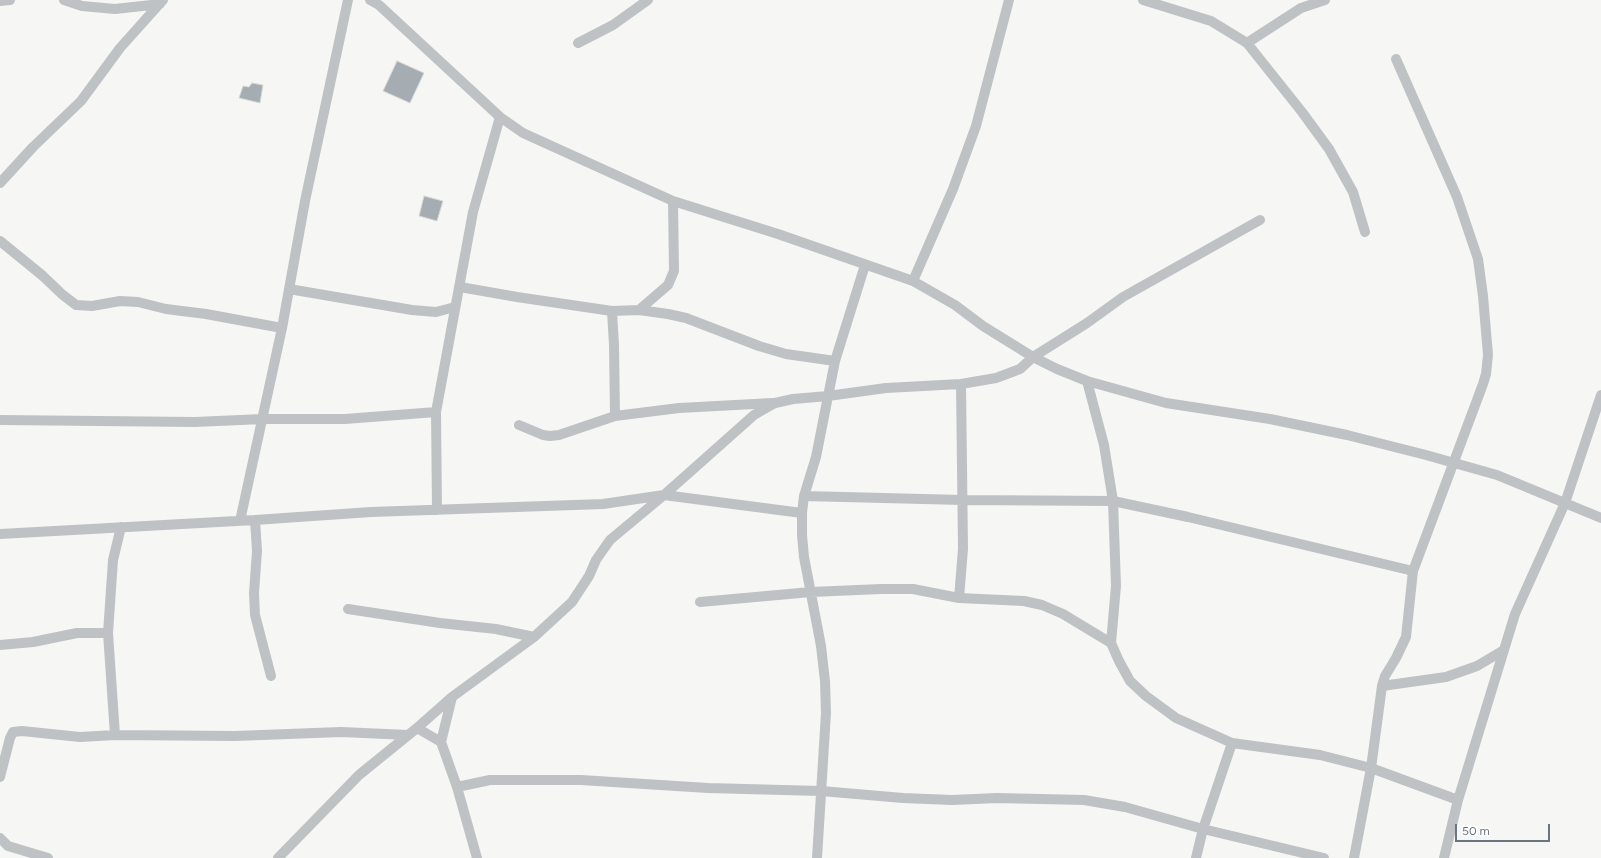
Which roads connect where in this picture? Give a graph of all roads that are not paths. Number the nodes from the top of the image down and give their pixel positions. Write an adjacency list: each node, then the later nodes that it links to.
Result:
1 (10, 0): 9 (street)
2 (64, 0): 10 (street)
3 (348, 0): 23 (street)
4 (370, 0): 14 (street)
5 (648, 0): 11 (street)
6 (1009, 0): 21 (street)
7 (1143, 0): 12 (street)
8 (1325, 0): 12 (street)
9 (0, 1)
10 (161, 2): 15 (street)
11 (578, 43)
12 (1247, 43): 18 (street)
13 (1396, 59): 42 (street)
14 (500, 116): 16 (street); 22 (street)
15 (0, 183)
16 (673, 201): 20 (street); 25 (street)
17 (1260, 220): 30 (street)
18 (1365, 232)
19 (0, 241): 29 (street)
20 (865, 265): 21 (street); 31 (street)
21 (913, 281): 30 (street)
22 (460, 287): 24 (street); 26 (street)
23 (289, 289): 27 (street); 29 (street)
24 (455, 307): 27 (street); 28 (street)
25 (639, 310): 26 (street); 31 (street)
26 (612, 311): 38 (street)
27 (436, 312): 28 (street)
28 (452, 325): 37 (street)
29 (282, 328): 39 (street)
30 (1034, 357): 32 (street); 33 (street)
31 (835, 361): 35 (street)
32 (1087, 381): 42 (street); 46 (street)
33 (961, 384): 35 (street); 45 (street)
34 (1601, 395): 47 (street)
35 (828, 396): 36 (street); 44 (street)
36 (775, 403): 38 (street); 43 (street)
37 (436, 412): 39 (street); 48 (street)
38 (615, 416): 41 (street)
39 (262, 419): 40 (street); 52 (street)
40 (0, 420)
41 (519, 425)
42 (1454, 462): 47 (street); 55 (street)
43 (664, 495): 48 (street); 49 (street); 61 (street)
44 (804, 496): 45 (street); 49 (street)
45 (963, 500): 46 (street); 57 (street)
46 (1113, 501): 55 (street); 62 (street)
47 (1565, 503): 50 (street); 64 (street)
48 (437, 510): 51 (street)
49 (802, 514): 56 (street)
50 (1601, 518)
51 (255, 520): 52 (street); 65 (street)
52 (240, 521): 53 (street)
53 (121, 528): 54 (street); 60 (street)
54 (0, 534)
55 (1414, 571): 66 (street)
56 (811, 592): 57 (street); 58 (street); 76 (street)
57 (959, 598): 62 (street)
58 (700, 602)
59 (348, 609): 61 (street)
60 (108, 633): 63 (street); 69 (street)
61 (534, 637): 67 (street)
62 (1111, 643): 72 (street)
63 (0, 645)
64 (1504, 650): 66 (street); 77 (street)
65 (271, 676)
66 (1382, 686): 73 (street)
67 (452, 697): 68 (street); 71 (street)
68 (417, 728): 70 (street); 71 (street)
69 (115, 735): 70 (street); 74 (street)
70 (408, 735): 81 (street)
71 (441, 742): 75 (street)
72 (1232, 743): 73 (street); 78 (street)
73 (1371, 768): 77 (street); 86 (street)
74 (0, 777)
75 (456, 787): 76 (street); 82 (street)
76 (821, 791): 78 (street); 83 (street)
77 (1458, 800): 87 (street)
78 (1203, 829): 84 (street); 85 (street)
79 (0, 838): 80 (street)
80 (48, 858)
81 (278, 858)
82 (477, 858)
83 (817, 858)
84 (1196, 858)
85 (1324, 858)
86 (1354, 858)
87 (1444, 858)

